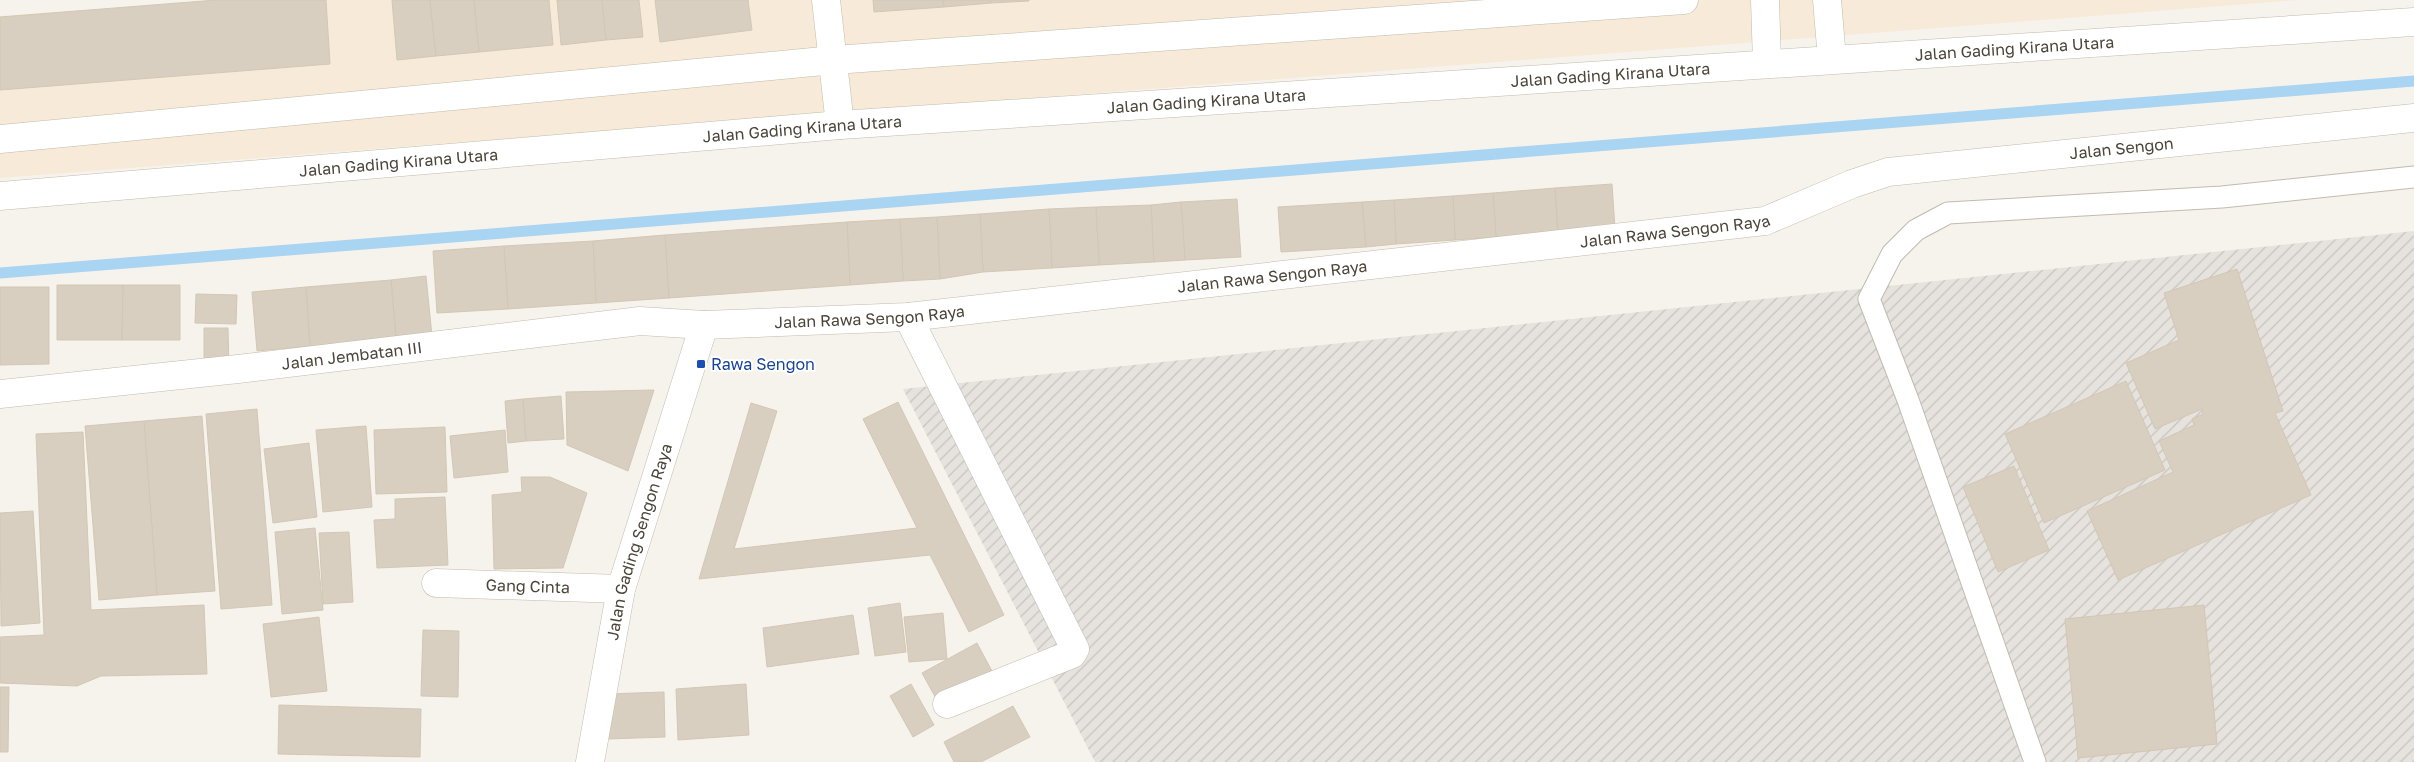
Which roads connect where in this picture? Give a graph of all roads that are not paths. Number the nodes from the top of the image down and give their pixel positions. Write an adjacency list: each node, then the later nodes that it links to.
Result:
1 (826, 0): 6 (street)
2 (1684, 0): 6 (street)
3 (1765, 0): 8 (street)
4 (1827, 0): 7 (street)
5 (2414, 22): 7 (street, Jalan Gading Kirana Utara)
6 (834, 60): 10 (street); 11 (street)
7 (1832, 60): 8 (street, Jalan Gading Kirana Utara)
8 (1768, 64): 10 (street, Jalan Gading Kirana Utara)
9 (2414, 118): 13 (street, Jalan Sengon)
10 (840, 125): 14 (street, Jalan Gading Kirana Utara)
11 (0, 139)
12 (2414, 177): 22 (lane)
13 (1833, 192): 15 (street, Jalan Rawa Sengon Raya)
14 (0, 196)
15 (908, 317): 16 (street, Jalan Rawa Sengon Raya); 20 (street)
16 (704, 325): 17 (street, Jalan Jembatan III); 19 (street, Jalan Gading Sengon Raya)
17 (0, 394)
18 (436, 583): 19 (street, Gang Cinta)
19 (621, 589): 21 (street, Jalan Gading Sengon Raya)
20 (947, 704)
21 (590, 762)
22 (2035, 762)

